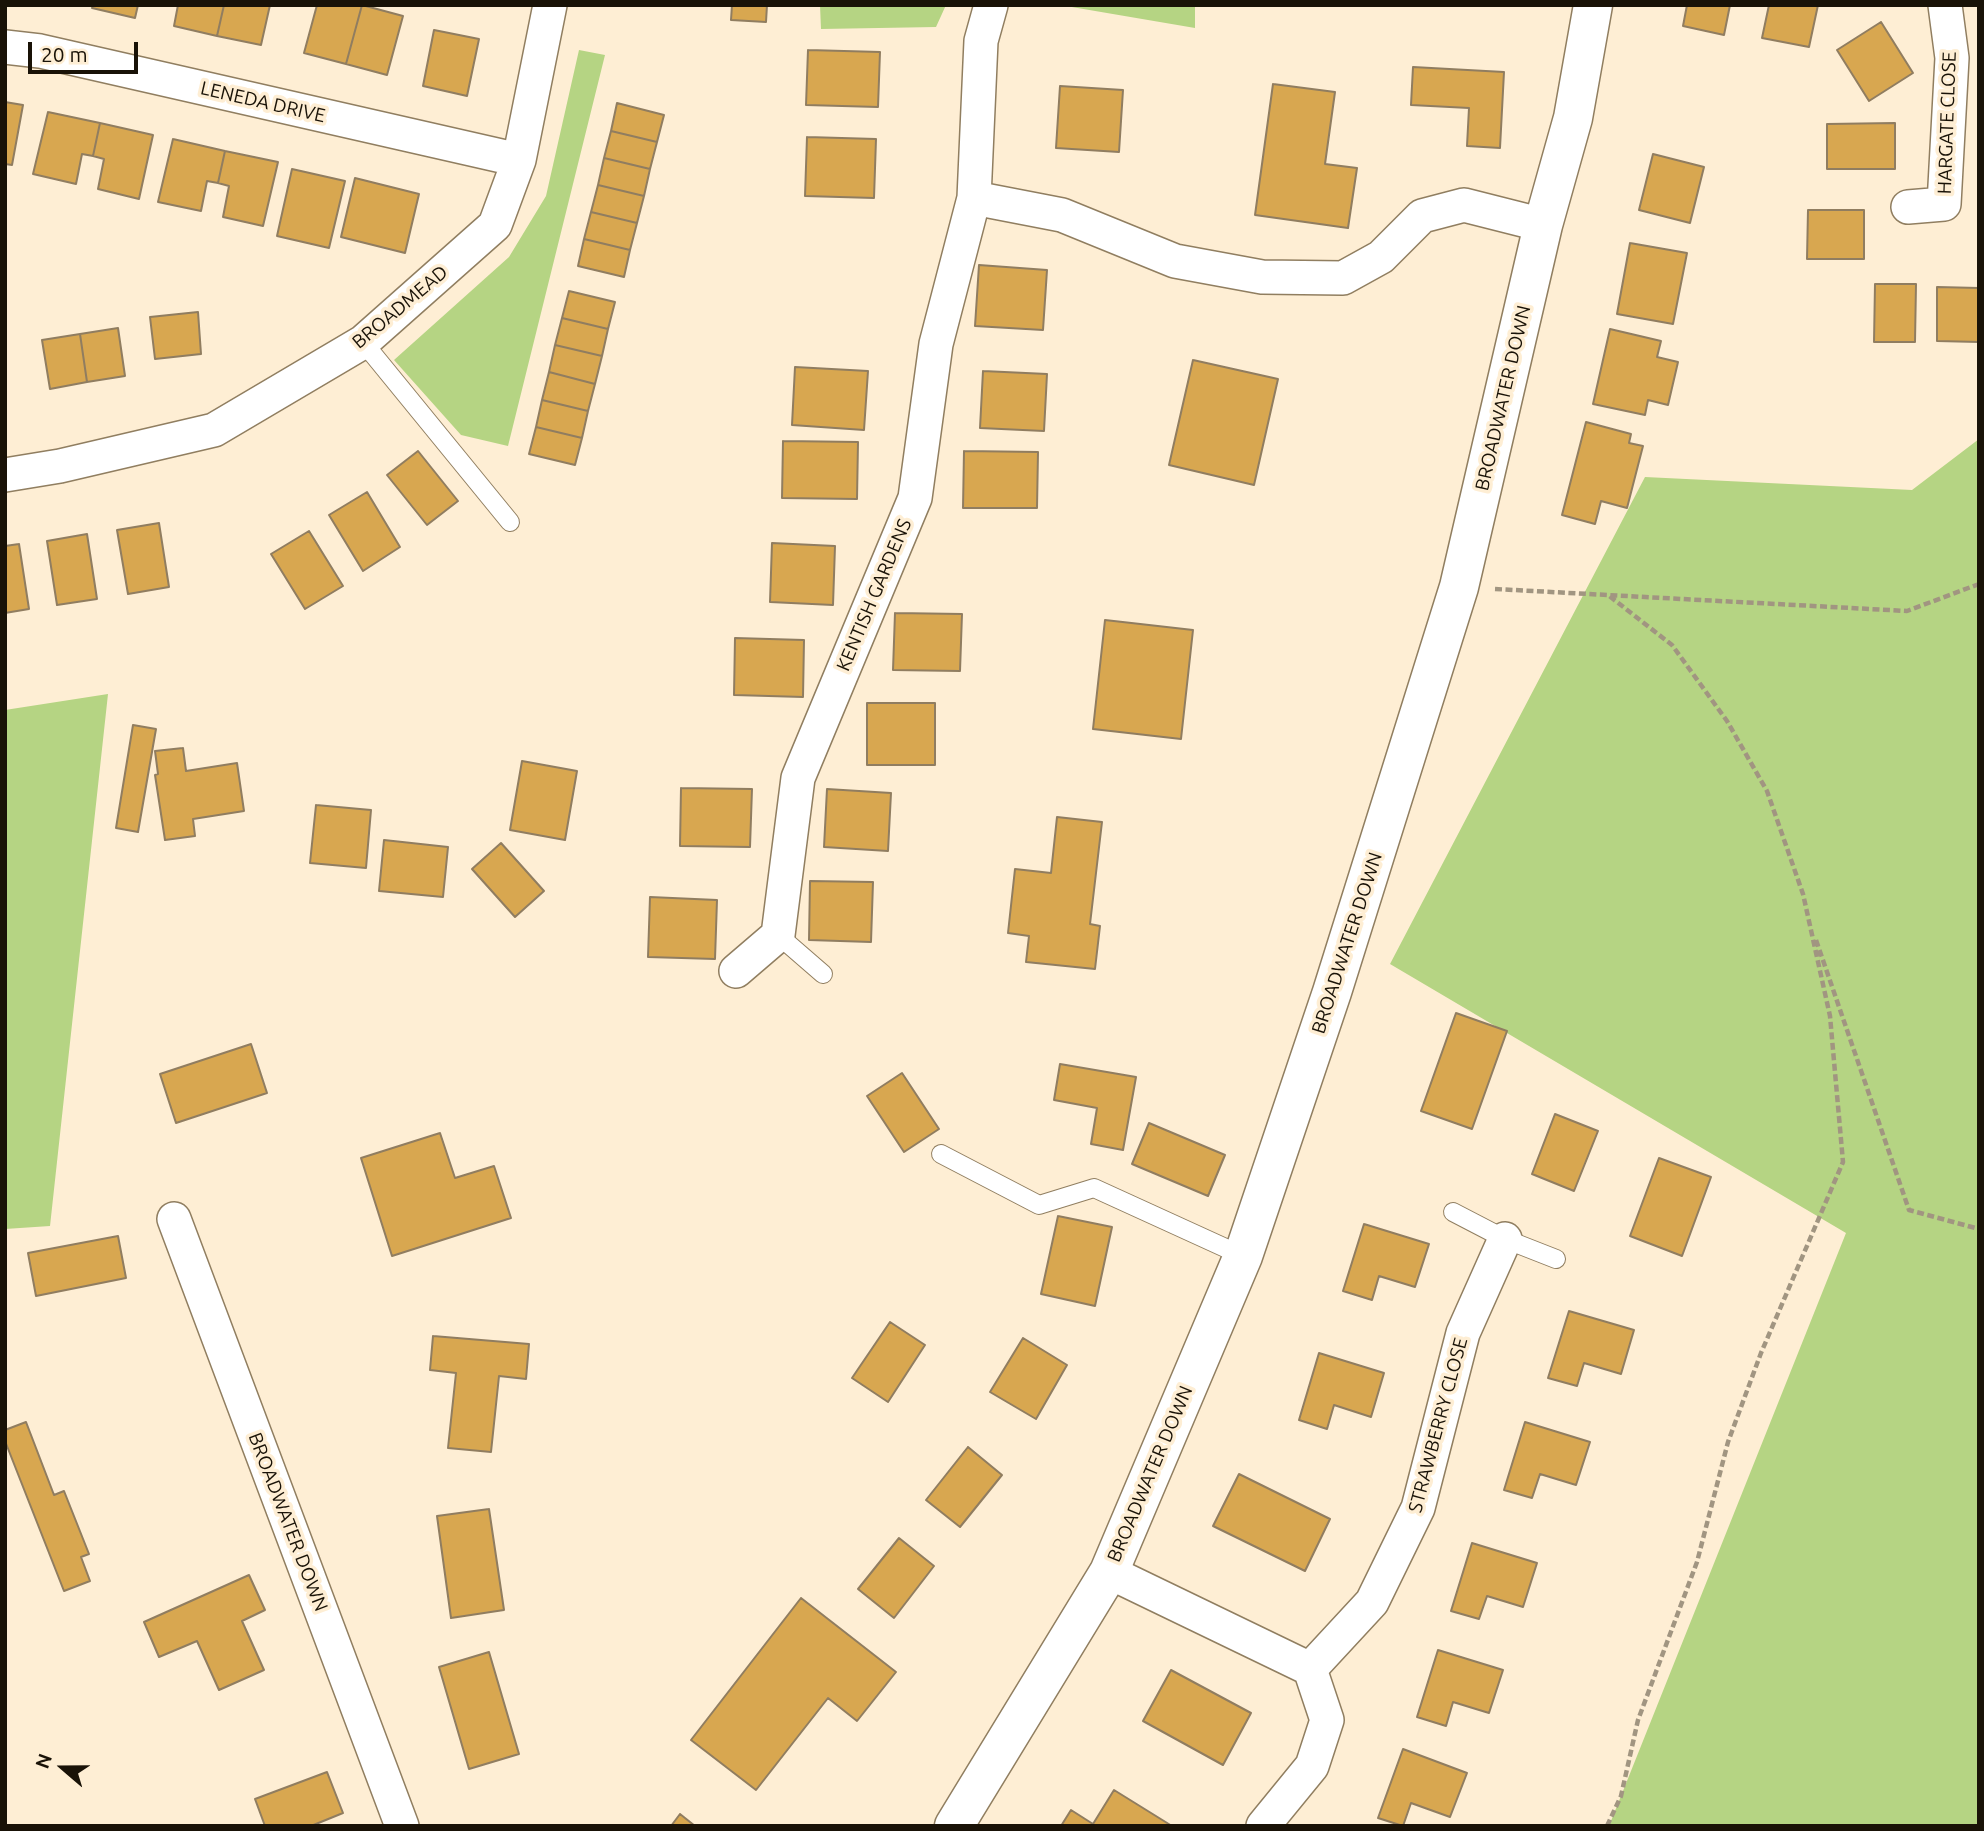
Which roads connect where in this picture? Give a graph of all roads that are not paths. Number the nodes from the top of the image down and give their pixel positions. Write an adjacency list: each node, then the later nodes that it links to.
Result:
1 (550, 5): 6 (street, BROADMEAD)
2 (992, 5): 7 (street, KENTISH GARDENS)
3 (1593, 5): 9 (street, BROADWATER DOWN)
4 (1945, 5): 8 (street, HARGATE CLOSE)
5 (5, 47): 6 (street, LENEDA DRIVE)
6 (519, 160): 10 (street, BROADMEAD)
7 (974, 198): 9 (street); 13 (street, KENTISH GARDENS)
8 (1908, 207)
9 (1543, 225): 20 (street, BROADWATER DOWN)
10 (363, 342): 11 (street, BROADMEAD); 12 (lane)
11 (5, 475)
12 (510, 522)
13 (778, 935): 14 (street); 15 (lane)
14 (736, 971)
15 (823, 974)
16 (941, 1154): 20 (lane)
17 (1453, 1212): 19 (lane)
18 (174, 1219): 24 (street, BROADWATER DOWN)
19 (1505, 1239): 21 (lane); 23 (street, STRAWBERRY CLOSE)
20 (1243, 1256): 22 (street, BROADWATER DOWN)
21 (1556, 1259)
22 (1109, 1572): 23 (street); 25 (street, BROADWATER DOWN)
23 (1310, 1670): 26 (street)
24 (402, 1826)
25 (954, 1826)
26 (1263, 1826)

